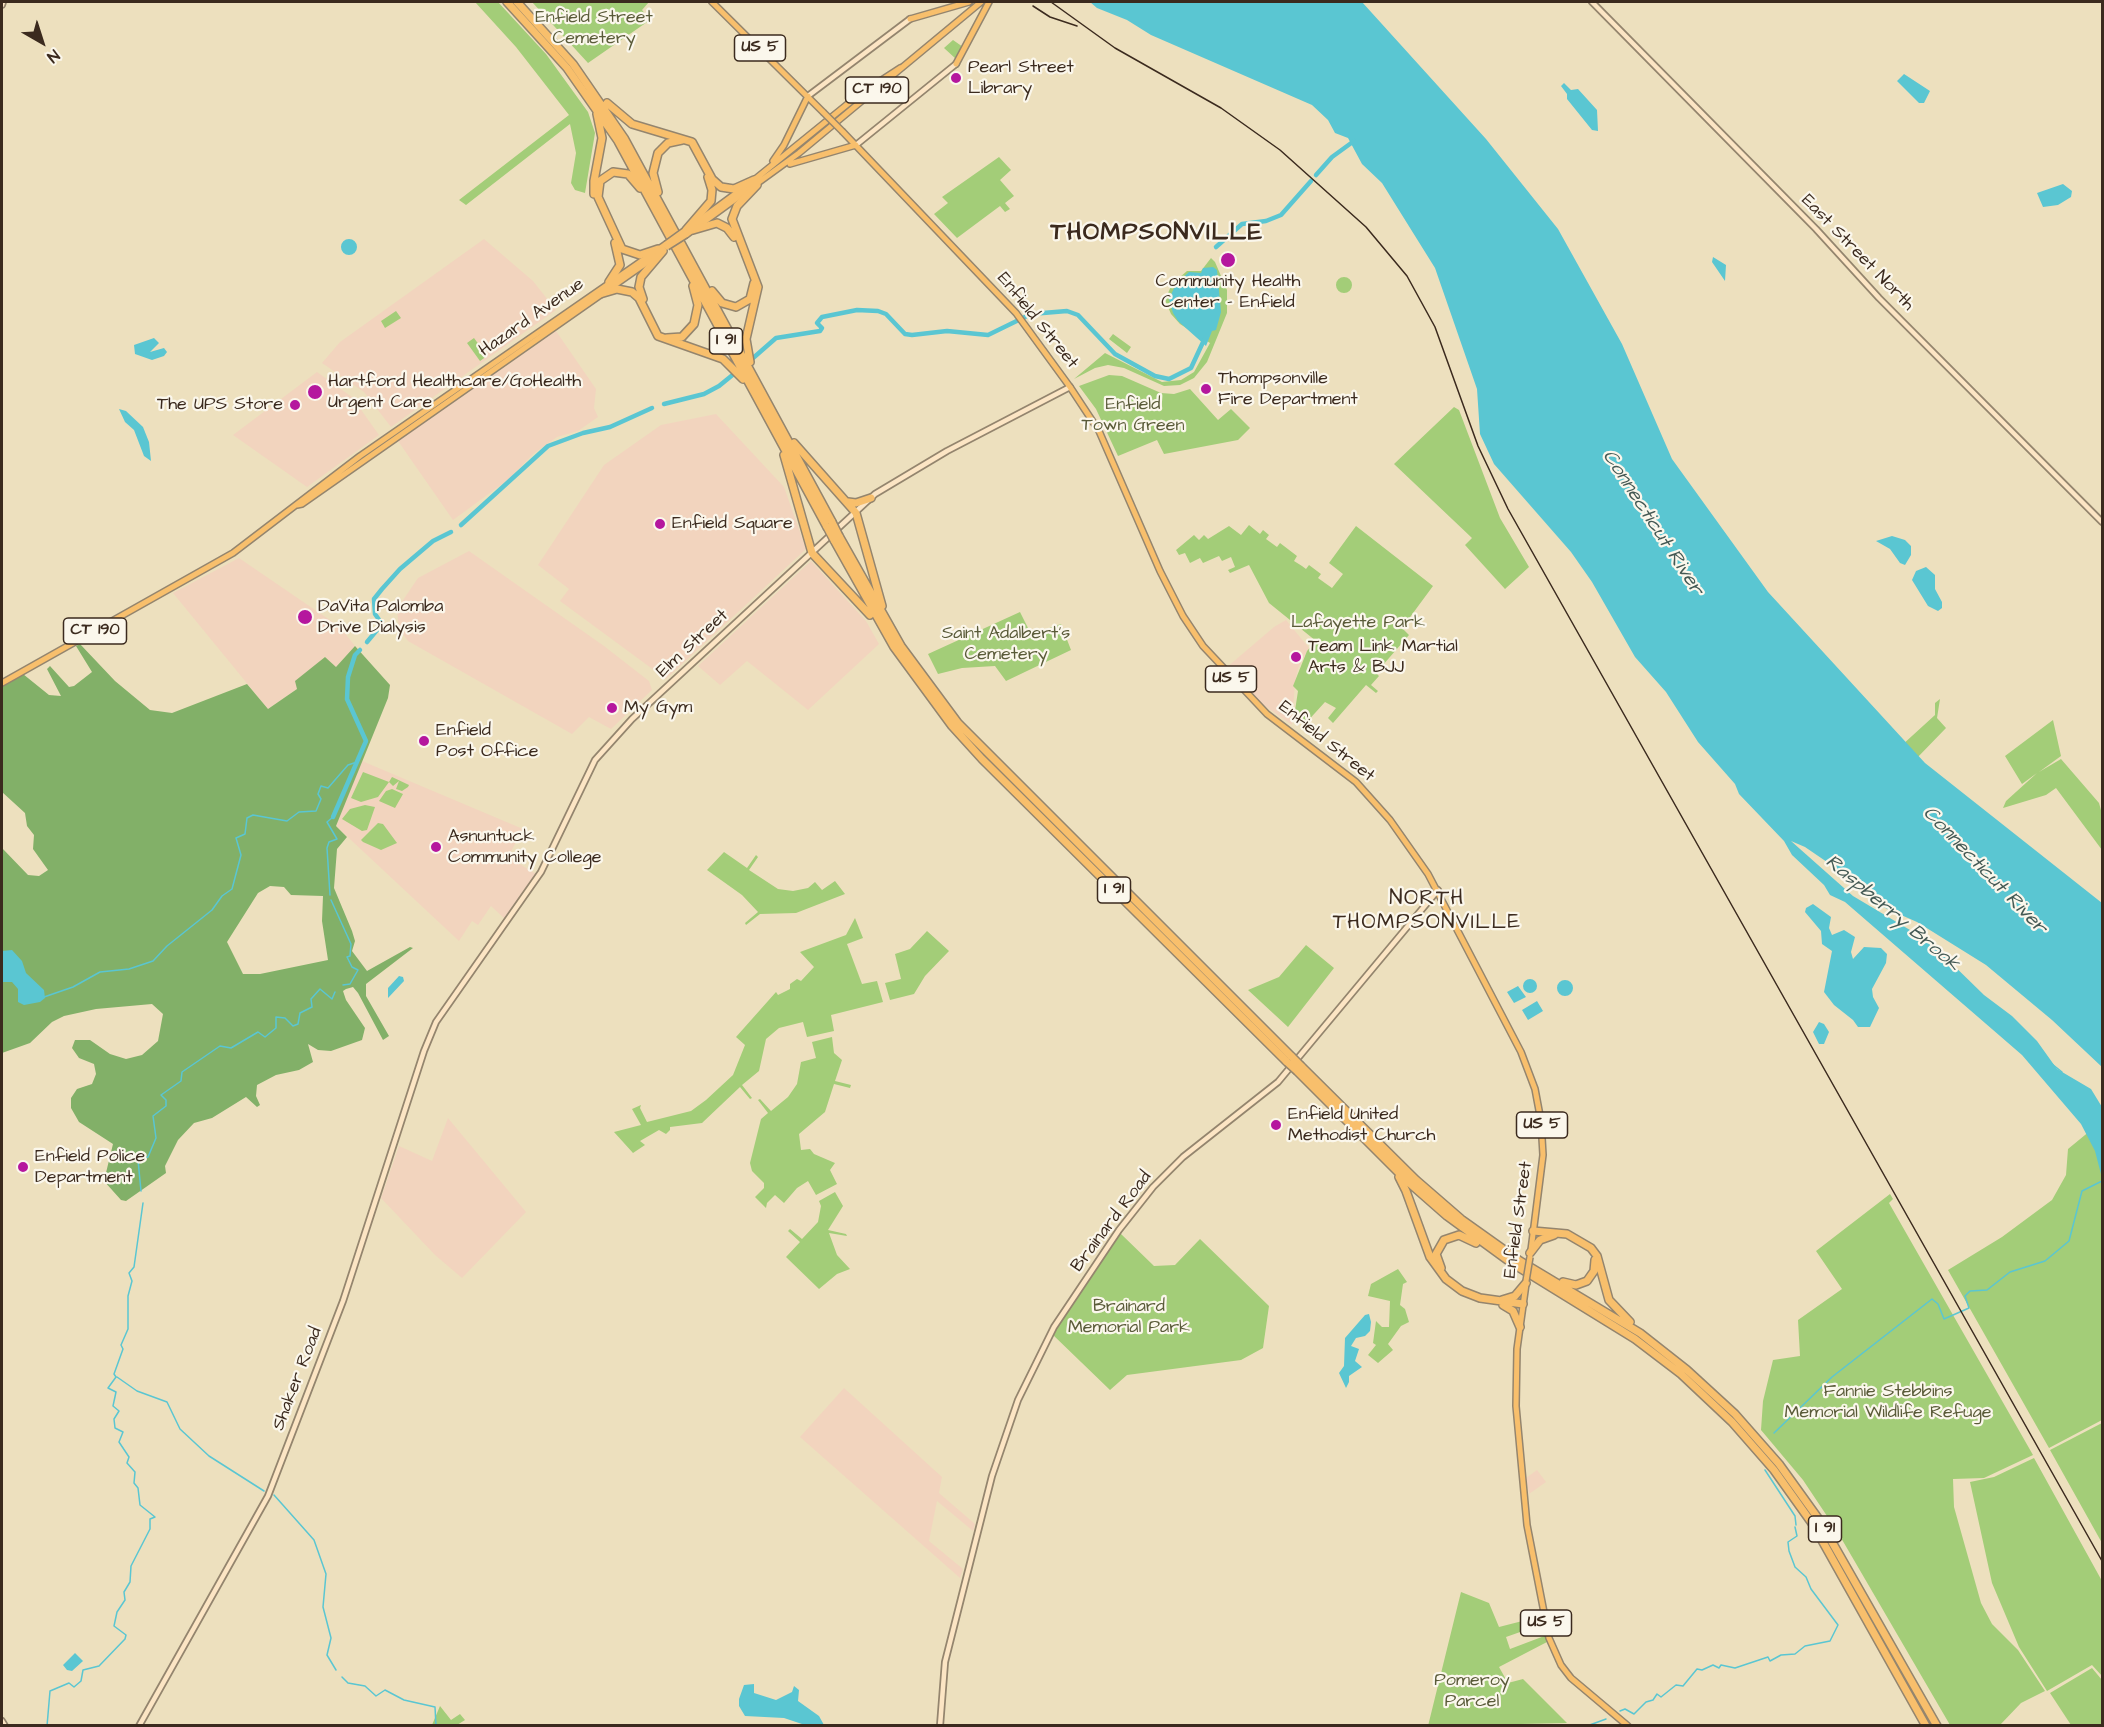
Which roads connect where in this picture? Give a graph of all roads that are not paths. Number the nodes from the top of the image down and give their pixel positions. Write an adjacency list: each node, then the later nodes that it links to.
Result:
1 (507, 2): 12 (highway, I 91)
2 (517, 2): 11 (highway, I 91)
3 (712, 2): 13 (main road, Enfield Street / US 5)
4 (969, 2): 8 (main road)
5 (981, 2): 9 (main road, CT 190)
6 (988, 2): 10 (main road)
7 (1592, 2): 39 (main road, East Street North)
8 (910, 19): 13 (main road)
9 (912, 61): 15 (main road, CT 190); 16 (main road, CT 190)
10 (956, 64): 14 (main road)
11 (580, 73): 17 (highway); 18 (highway, I 91)
12 (588, 96): 19 (highway, I 91); 24 (highway)
13 (808, 96): 14 (main road, Enfield Street / US 5, bridge); 15 (main road)
14 (856, 145): 16 (main road); 28 (main road, Enfield Street / US 5)
15 (765, 170): 17 (main road, CT 190)
16 (777, 170): 17 (main road, CT 190)
17 (755, 182): 20 (main road, CT 190); 27 (highway)
18 (661, 206): 20 (highway); 22 (highway, I 91)
19 (664, 225): 21 (highway); 23 (highway, I 91)
20 (687, 231): 21 (main road, CT 190, bridge); 22 (highway)
21 (663, 248): 23 (highway); 24 (main road, CT 190); 25 (main road, CT 190)
22 (689, 256): 27 (highway, I 91)
23 (685, 264): 30 (highway, I 91)
24 (609, 282): 26 (main road, Hazard Avenue / CT 190)
25 (600, 294): 26 (main road, Hazard Avenue / CT 190); 30 (highway)
26 (516, 350): 29 (main road, Hazard Avenue / CT 190)
27 (756, 382): 31 (highway, I 91)
28 (1070, 387): 35 (main road, Elm Street); 46 (main road, Enfield Street / US 5)
29 (453, 394): 33 (main road, Hazard Avenue / CT 190); 34 (main road, Hazard Avenue / CT 190)
30 (768, 417): 32 (highway, I 91)
31 (777, 419): 36 (highway); 40 (highway, I 91)
32 (782, 443): 40 (highway, I 91); 42 (highway)
33 (330, 477): 34 (main road); 37 (main road, Hazard Avenue / CT 190)
34 (325, 487): 37 (main road, Hazard Avenue / CT 190)
35 (871, 498): 36 (highway); 38 (main road, Elm Street)
36 (845, 500): 38 (highway)
37 (297, 505): 45 (main road, Hazard Avenue / CT 190)
38 (855, 512): 42 (main road, Elm Street); 43 (highway)
39 (2103, 522)
40 (830, 525): 41 (highway, I 91, bridge)
41 (837, 538): 43 (highway, I 91); 44 (highway, I 91)
42 (811, 552): 44 (highway); 47 (main road, Elm Street)
43 (887, 623): 48 (highway, I 91)
44 (890, 641): 48 (highway, I 91)
45 (2, 683)
46 (1438, 890): 51 (main road, Enfield Street / US 5); 64 (main road, Brainard Road)
47 (436, 1022): 63 (main road, Shaker Road)
48 (1289, 1059): 49 (highway, I 91, bridge)
49 (1299, 1068): 50 (highway, I 91); 55 (highway, I 91)
50 (1385, 1158): 54 (highway, I 91); 57 (highway)
51 (1533, 1230): 52 (highway); 53 (main road, Enfield Street / US 5); 60 (highway)
52 (1554, 1235): 53 (highway); 55 (highway)
53 (1530, 1255): 56 (main road, Enfield Street / US 5, bridge)
54 (1502, 1256): 57 (highway); 66 (highway, I 91)
55 (1543, 1274): 60 (highway, I 91)
56 (1526, 1282): 57 (highway); 58 (main road, Enfield Street / US 5)
57 (1500, 1301): 58 (highway); 59 (highway)
58 (1523, 1304): 59 (main road, Enfield Street / US 5)
59 (1520, 1327): 65 (main road, Enfield Street / US 5)
60 (1647, 1339): 67 (highway, I 91)
61 (2, 1721): 62 (main road)
62 (5, 1725)
63 (139, 1725)
64 (940, 1725)
65 (1628, 1725)
66 (1926, 1725)
67 (1936, 1725)

